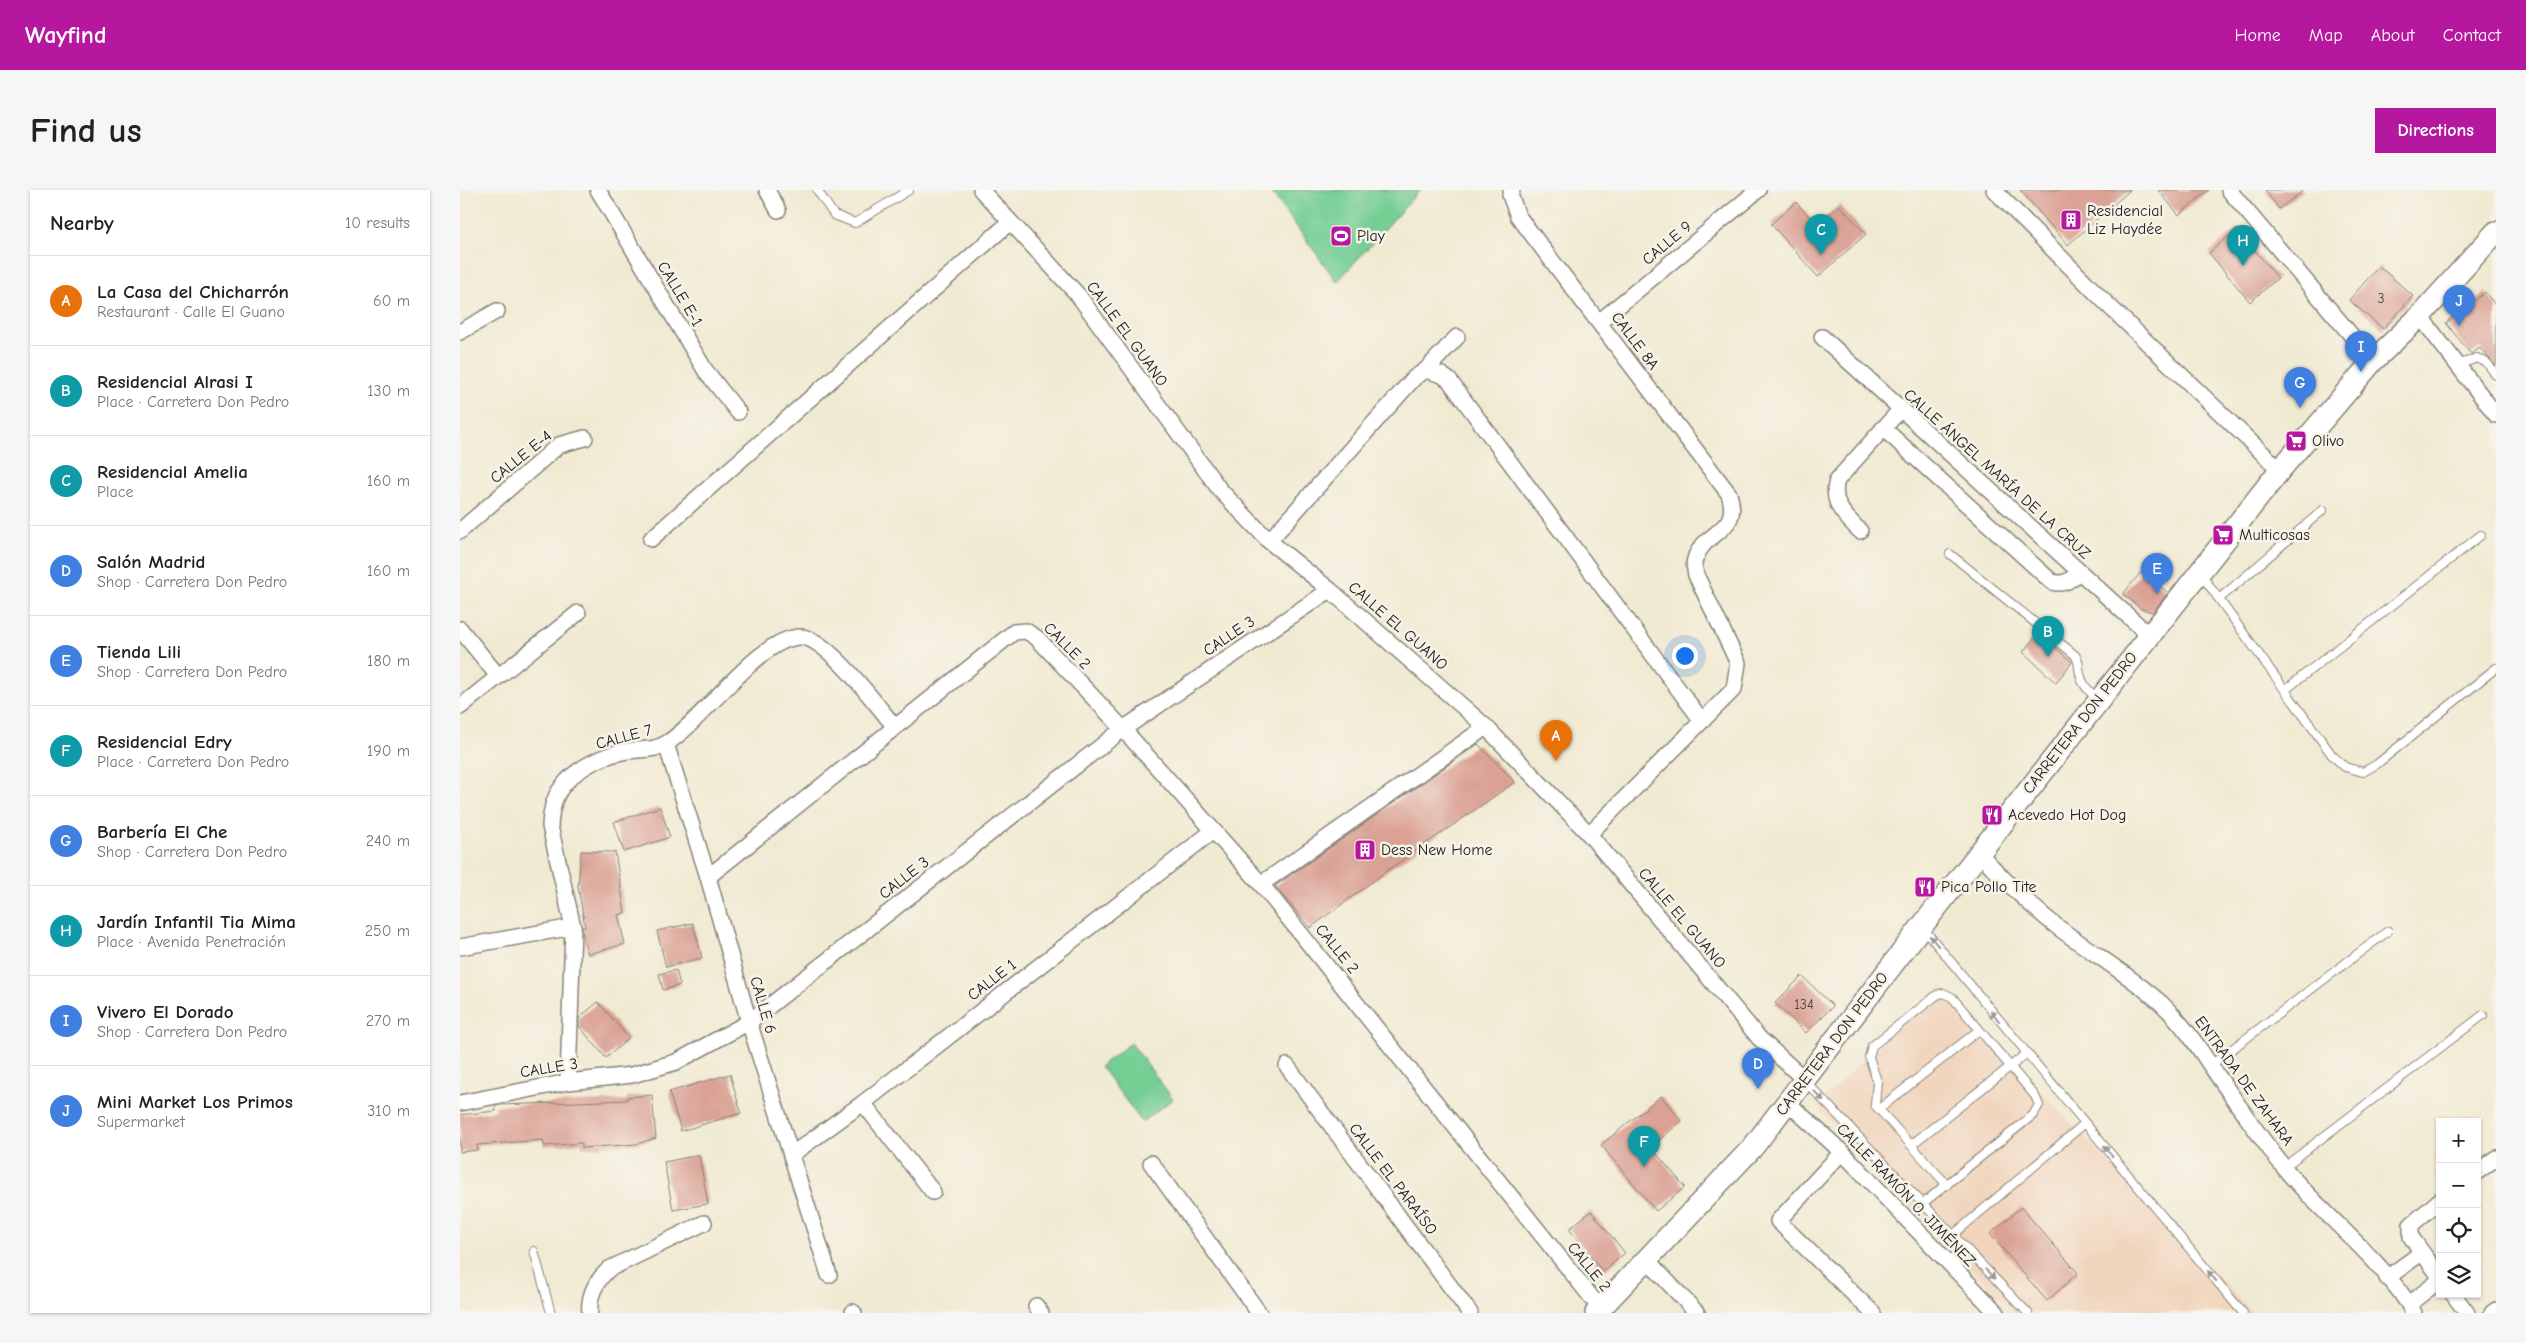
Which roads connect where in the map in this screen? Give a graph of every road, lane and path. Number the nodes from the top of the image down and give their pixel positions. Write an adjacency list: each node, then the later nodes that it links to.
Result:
1 (598, 190): 24 (street, CALLE E-1)
2 (767, 190): 10 (street)
3 (817, 190): 4 (lane)
4 (909, 190)
5 (981, 190): 11 (street, CALLE EL GUANO)
6 (1758, 190): 15 (street, CALLE 9)
7 (1994, 190): 28 (street)
8 (2229, 190): 19 (street)
9 (1511, 193): 15 (street, CALLE 8A)
10 (778, 210)
11 (1010, 222): 33 (street); 34 (street, CALLE EL GUANO)
12 (2496, 232): 14 (street, CARRETERA DON PEDRO)
13 (497, 311): 16 (street)
14 (2420, 316): 19 (street, CARRETERA DON PEDRO); 20 (street)
15 (1599, 322): 48 (street, CALLE 8A)
16 (460, 332)
17 (1822, 336): 23 (street, CALLE ÁNGEL MARÍA DE LA CRUZ)
18 (1457, 337): 21 (street)
19 (2373, 361): 28 (street, CARRETERA DON PEDRO)
20 (2458, 365): 22 (lane); 25 (street)
21 (1426, 370): 34 (street); 48 (street)
22 (2496, 375)
23 (1900, 410): 26 (street); 36 (street, CALLE ÁNGEL MARÍA DE LA CRUZ)
24 (738, 412)
25 (2496, 415)
26 (1883, 428): 31 (street); 36 (street)
27 (585, 438): 30 (street, CALLE E-4)
28 (2280, 470): 37 (street, CARRETERA DON PEDRO)
29 (2323, 510): 39 (lane)
30 (460, 530)
31 (1860, 531)
32 (2481, 536): 45 (lane)
33 (650, 539)
34 (1270, 541): 38 (street, CALLE EL GUANO)
35 (1950, 554): 46 (lane)
36 (2079, 572): 42 (street, CALLE ÁNGEL MARÍA DE LA CRUZ)
37 (2199, 572): 39 (lane); 42 (street, CARRETERA DON PEDRO)
38 (1330, 590): 50 (street, CALLE EL GUANO); 51 (street, CALLE 3)
39 (2219, 599): 45 (lane)
40 (578, 613): 44 (street)
41 (460, 630): 44 (street)
42 (2148, 635): 46 (street, CARRETERA DON PEDRO)
43 (2496, 668): 45 (lane)
44 (498, 676): 47 (street)
45 (2285, 690)
46 (2098, 700): 55 (street, CARRETERA DON PEDRO)
47 (460, 706)
48 (1702, 721): 54 (street)
49 (895, 727): 51 (street, CALLE 2); 52 (street, CALLE 7); 56 (street)
50 (1486, 727): 54 (street, CALLE EL GUANO); 57 (street)
51 (1123, 729): 53 (street, CALLE 2); 63 (street, CALLE 3)
52 (666, 744): 56 (street, CALLE 6); 59 (street, CALLE 7)
53 (1213, 831): 57 (street, CALLE 2); 71 (street, CALLE 1)
54 (1589, 834): 69 (street, CALLE EL GUANO)
55 (1979, 853): 58 (street, CARRETERA DON PEDRO); 66 (street, ENTRADA DE ZAHARA)
56 (708, 877): 63 (street, CALLE 6)
57 (1261, 884): 99 (street, CALLE 2)
58 (1922, 926): 65 (lane, one-way to 58); 69 (street, CARRETERA DON PEDRO)
59 (573, 927): 61 (street); 70 (street, CALLE 7)
60 (2388, 931): 66 (lane)
61 (460, 947)
62 (2483, 1015): 81 (lane)
63 (749, 1022): 70 (street, CALLE 3); 78 (street, CALLE 6)
64 (1979, 1030): 68 (lane); 74 (lane); 74 (lane)
65 (2026, 1054): 68 (lane); 75 (lane)
66 (2211, 1065): 81 (street, ENTRADA DE ZAHARA)
67 (1287, 1066): 103 (street, CALLE EL PARAÍSO)
68 (2010, 1067): 76 (lane); 83 (lane)
69 (1804, 1079): 73 (street, CARRETERA DON PEDRO); 86 (lane, one-way to 86)
70 (568, 1082): 72 (street, CALLE 3)
71 (863, 1102): 78 (street, CALLE 1); 84 (street)
72 (460, 1103)
73 (1788, 1103): 77 (street, CALLE RAMÓN O. JIMÉNEZ); 91 (street, CARRETERA DON PEDRO)
74 (1879, 1109): 76 (lane)
75 (2084, 1124): 88 (lane); 108 (lane, one-way to 75)
76 (1911, 1145): 83 (lane)
77 (1842, 1152): 105 (street); 106 (street, CALLE RAMÓN O. JIMÉNEZ)
78 (791, 1155): 93 (street, CALLE 6)
79 (1151, 1163): 102 (street)
80 (2494, 1163): 82 (street)
81 (2284, 1167): 94 (street, ENTRADA DE ZAHARA)
82 (2481, 1170)
83 (1946, 1185): 86 (lane)
84 (933, 1192)
85 (2436, 1203): 90 (street)
86 (1922, 1204): 88 (lane)
87 (704, 1223): 101 (street)
88 (1953, 1235): 107 (lane, one-way to 107)
89 (534, 1251): 100 (lane)
90 (2421, 1253): 92 (street); 94 (street)
91 (1647, 1260): 99 (street, CARRETERA DON PEDRO); 104 (street)
92 (2436, 1273)
93 (829, 1275)
94 (2387, 1278): 97 (street, ENTRADA DE ZAHARA)
95 (2436, 1282): 97 (street)
96 (2456, 1298): 109 (street)
97 (2412, 1309)
98 (2496, 1310): 110 (street)
99 (1598, 1311)
100 (551, 1313)
101 (590, 1313)
102 (1259, 1313)
103 (1470, 1313)
104 (1697, 1313)
105 (1873, 1313)
106 (1997, 1313)
107 (2028, 1313)
108 (2243, 1313)
109 (2467, 1313)
110 (2492, 1313)

